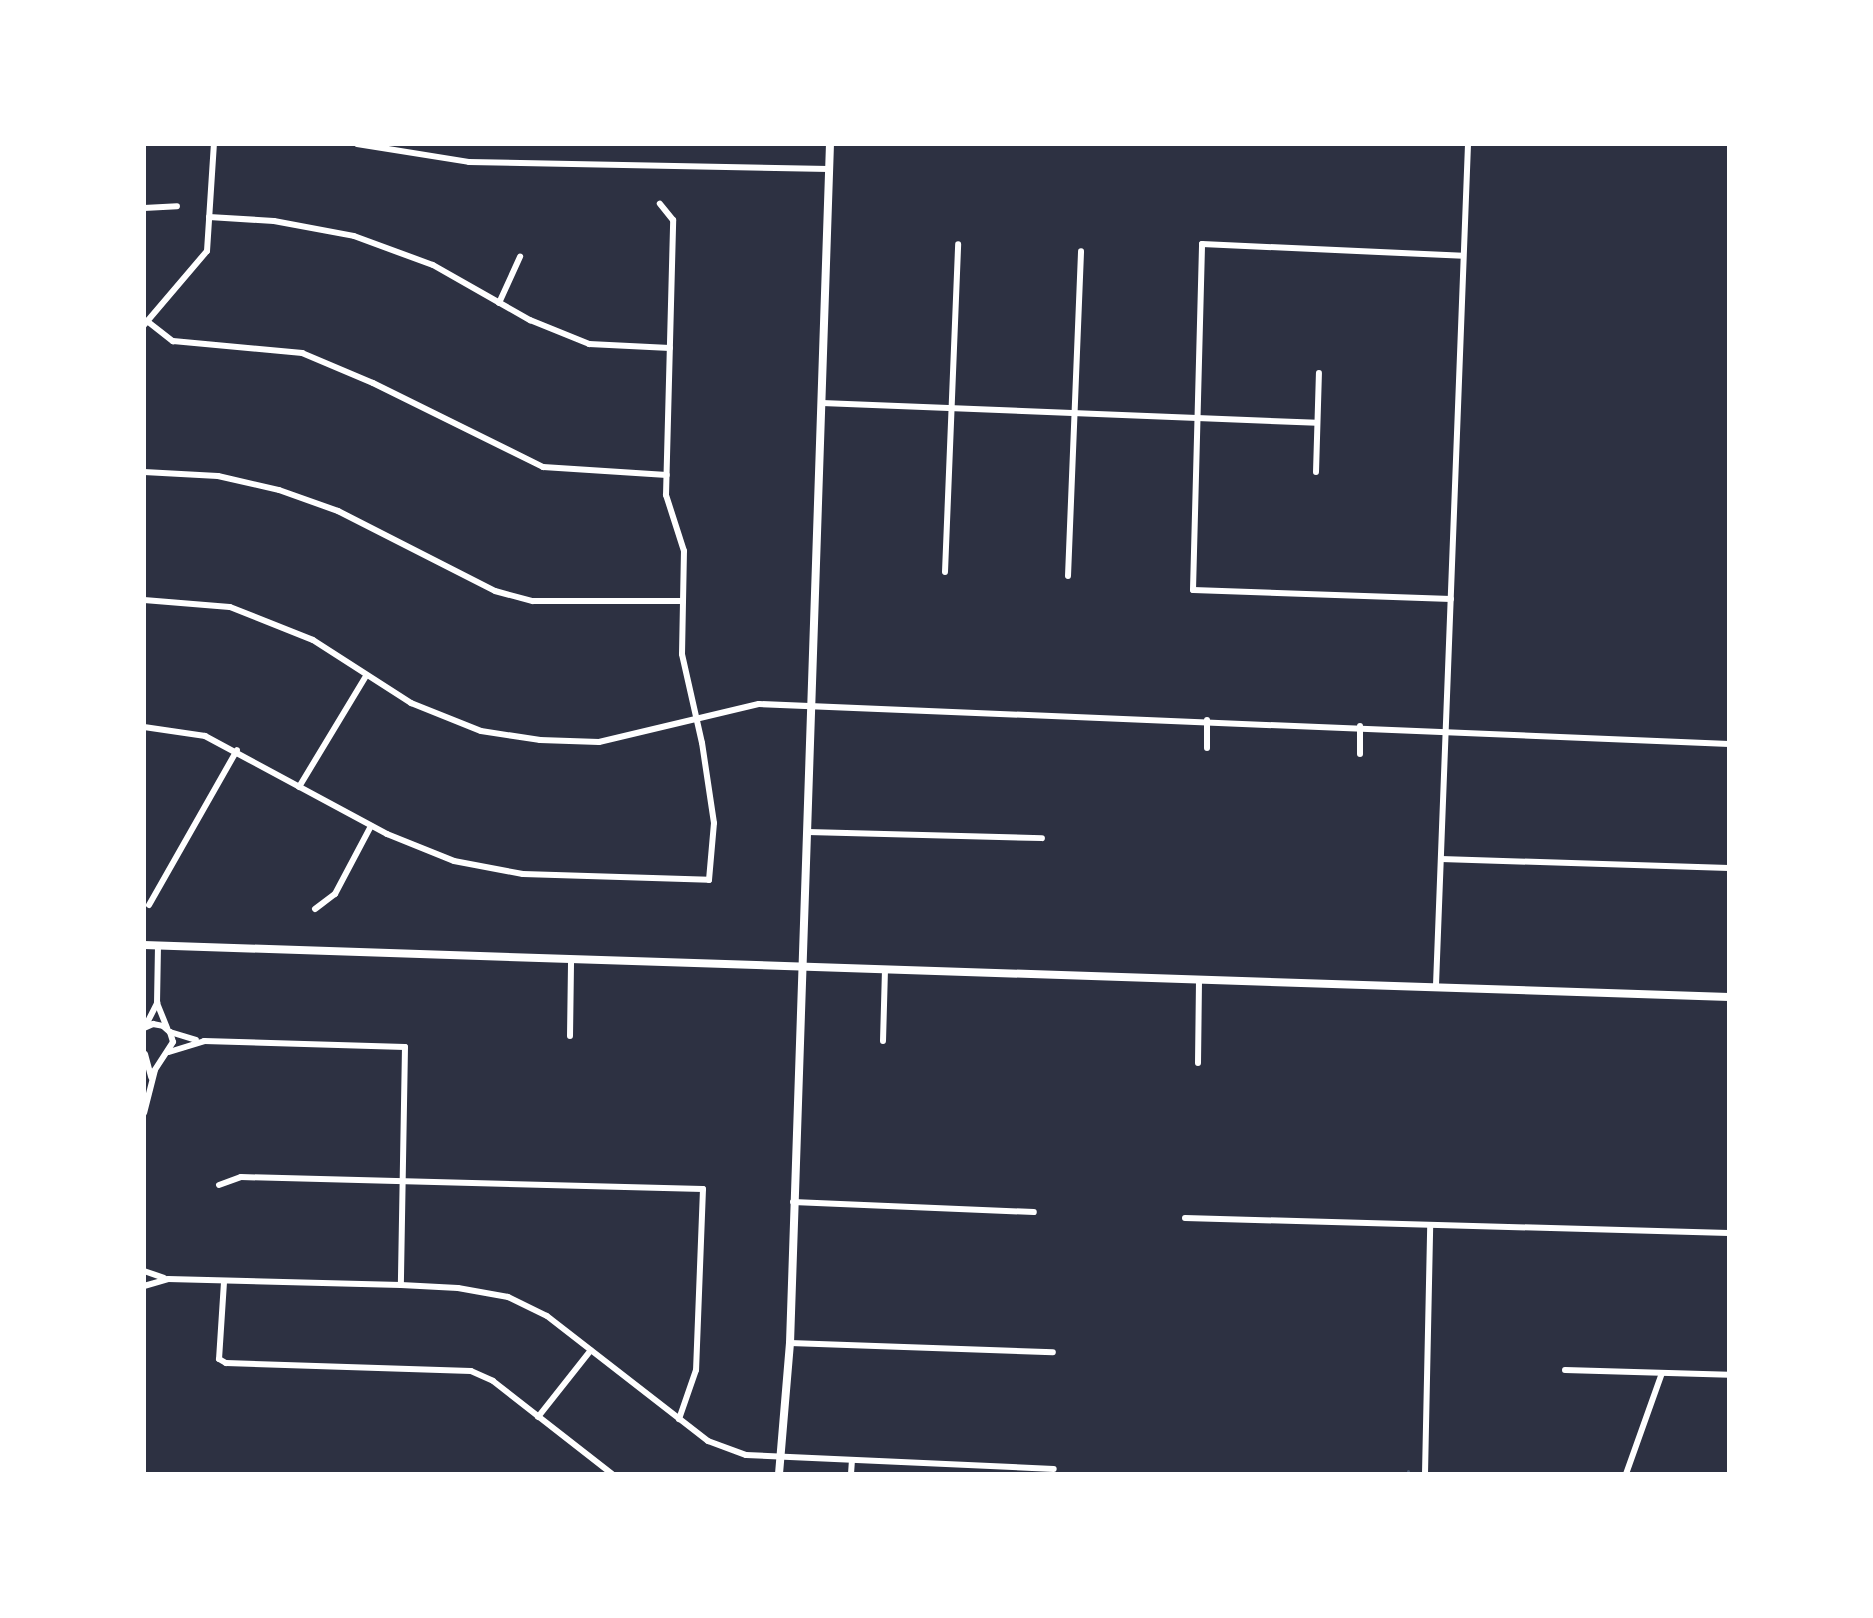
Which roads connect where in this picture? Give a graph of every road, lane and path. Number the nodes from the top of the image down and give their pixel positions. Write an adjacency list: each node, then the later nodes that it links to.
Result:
1 (214, 144): 9 (street)
2 (357, 144): 5 (street)
3 (830, 144): 5 (street)
4 (1468, 144): 12 (street)
5 (829, 169): 18 (street)
6 (660, 204): 16 (street)
7 (177, 206): 8 (street)
8 (144, 208)
9 (209, 217): 14 (street); 15 (street)
10 (958, 244): 19 (street)
11 (1081, 251): 20 (street)
12 (1463, 256): 21 (street); 28 (street)
13 (520, 257): 14 (street)
14 (499, 303): 16 (street)
15 (146, 323): 25 (street)
16 (670, 348): 25 (street)
17 (1319, 373): 22 (street)
18 (822, 403): 19 (street); 32 (street)
19 (951, 408): 20 (street); 26 (street)
20 (1074, 413): 21 (street); 27 (street)
21 (1198, 418): 22 (street); 28 (street)
22 (1317, 423): 24 (street)
23 (144, 472): 30 (street)
24 (1316, 472)
25 (667, 475): 30 (street)
26 (945, 572)
27 (1068, 576)
28 (1451, 599): 37 (street)
29 (144, 600): 31 (street)
30 (683, 601): 34 (street)
31 (366, 676): 34 (street); 42 (street)
32 (810, 705): 33 (street); 34 (street); 44 (street)
33 (1207, 720): 35 (street); 39 (street)
34 (695, 721): 43 (street)
35 (1360, 726): 37 (street); 41 (street)
36 (144, 727): 40 (street)
37 (1446, 734): 38 (street); 46 (street)
38 (1729, 744)
39 (1207, 748)
40 (237, 750): 42 (street); 48 (street)
41 (1360, 754)
42 (299, 787): 43 (street)
43 (371, 826): 49 (street)
44 (808, 832): 45 (street); 53 (street)
45 (1042, 838)
46 (1441, 859): 47 (street); 56 (street)
47 (1729, 868)
48 (149, 905)
49 (315, 909)
50 (144, 945): 51 (street)
51 (158, 946): 52 (street); 58 (street)
52 (571, 962): 53 (street); 61 (street)
53 (801, 967): 54 (street); 71 (street)
54 (885, 971): 55 (street); 63 (street)
55 (1199, 979): 56 (street); 66 (street)
56 (1436, 985): 57 (street)
57 (1729, 997)
58 (157, 1003): 59 (street); 60 (street)
59 (144, 1028): 60 (street)
60 (169, 1030): 62 (street); 64 (street)
61 (570, 1036)
62 (204, 1041): 64 (street); 69 (street)
63 (883, 1041)
64 (166, 1053): 65 (street); 67 (street)
65 (144, 1054): 67 (street)
66 (1198, 1063)
67 (152, 1080): 68 (street)
68 (144, 1113)
69 (403, 1182): 70 (street); 79 (street); 88 (street)
70 (219, 1185)
71 (793, 1202): 72 (street); 81 (street)
72 (1034, 1212)
73 (1185, 1218): 74 (street)
74 (1430, 1225): 75 (street); 95 (street)
75 (1729, 1233)
76 (144, 1271): 77 (street)
77 (168, 1279): 78 (street); 80 (street)
78 (224, 1282): 79 (street); 87 (street)
79 (401, 1285): 82 (street)
80 (144, 1286)
81 (790, 1343): 83 (street); 89 (street)
82 (591, 1350): 87 (street); 88 (street)
83 (1053, 1352)
84 (1565, 1370): 85 (street)
85 (1662, 1373): 86 (street); 96 (street)
86 (1729, 1375)
87 (538, 1417): 92 (street)
88 (679, 1419): 89 (street)
89 (781, 1457): 90 (street); 93 (street)
90 (852, 1460): 91 (street); 94 (street)
91 (1054, 1469)
92 (612, 1474)
93 (779, 1474)
94 (851, 1474)
95 (1425, 1474)
96 (1626, 1474)

